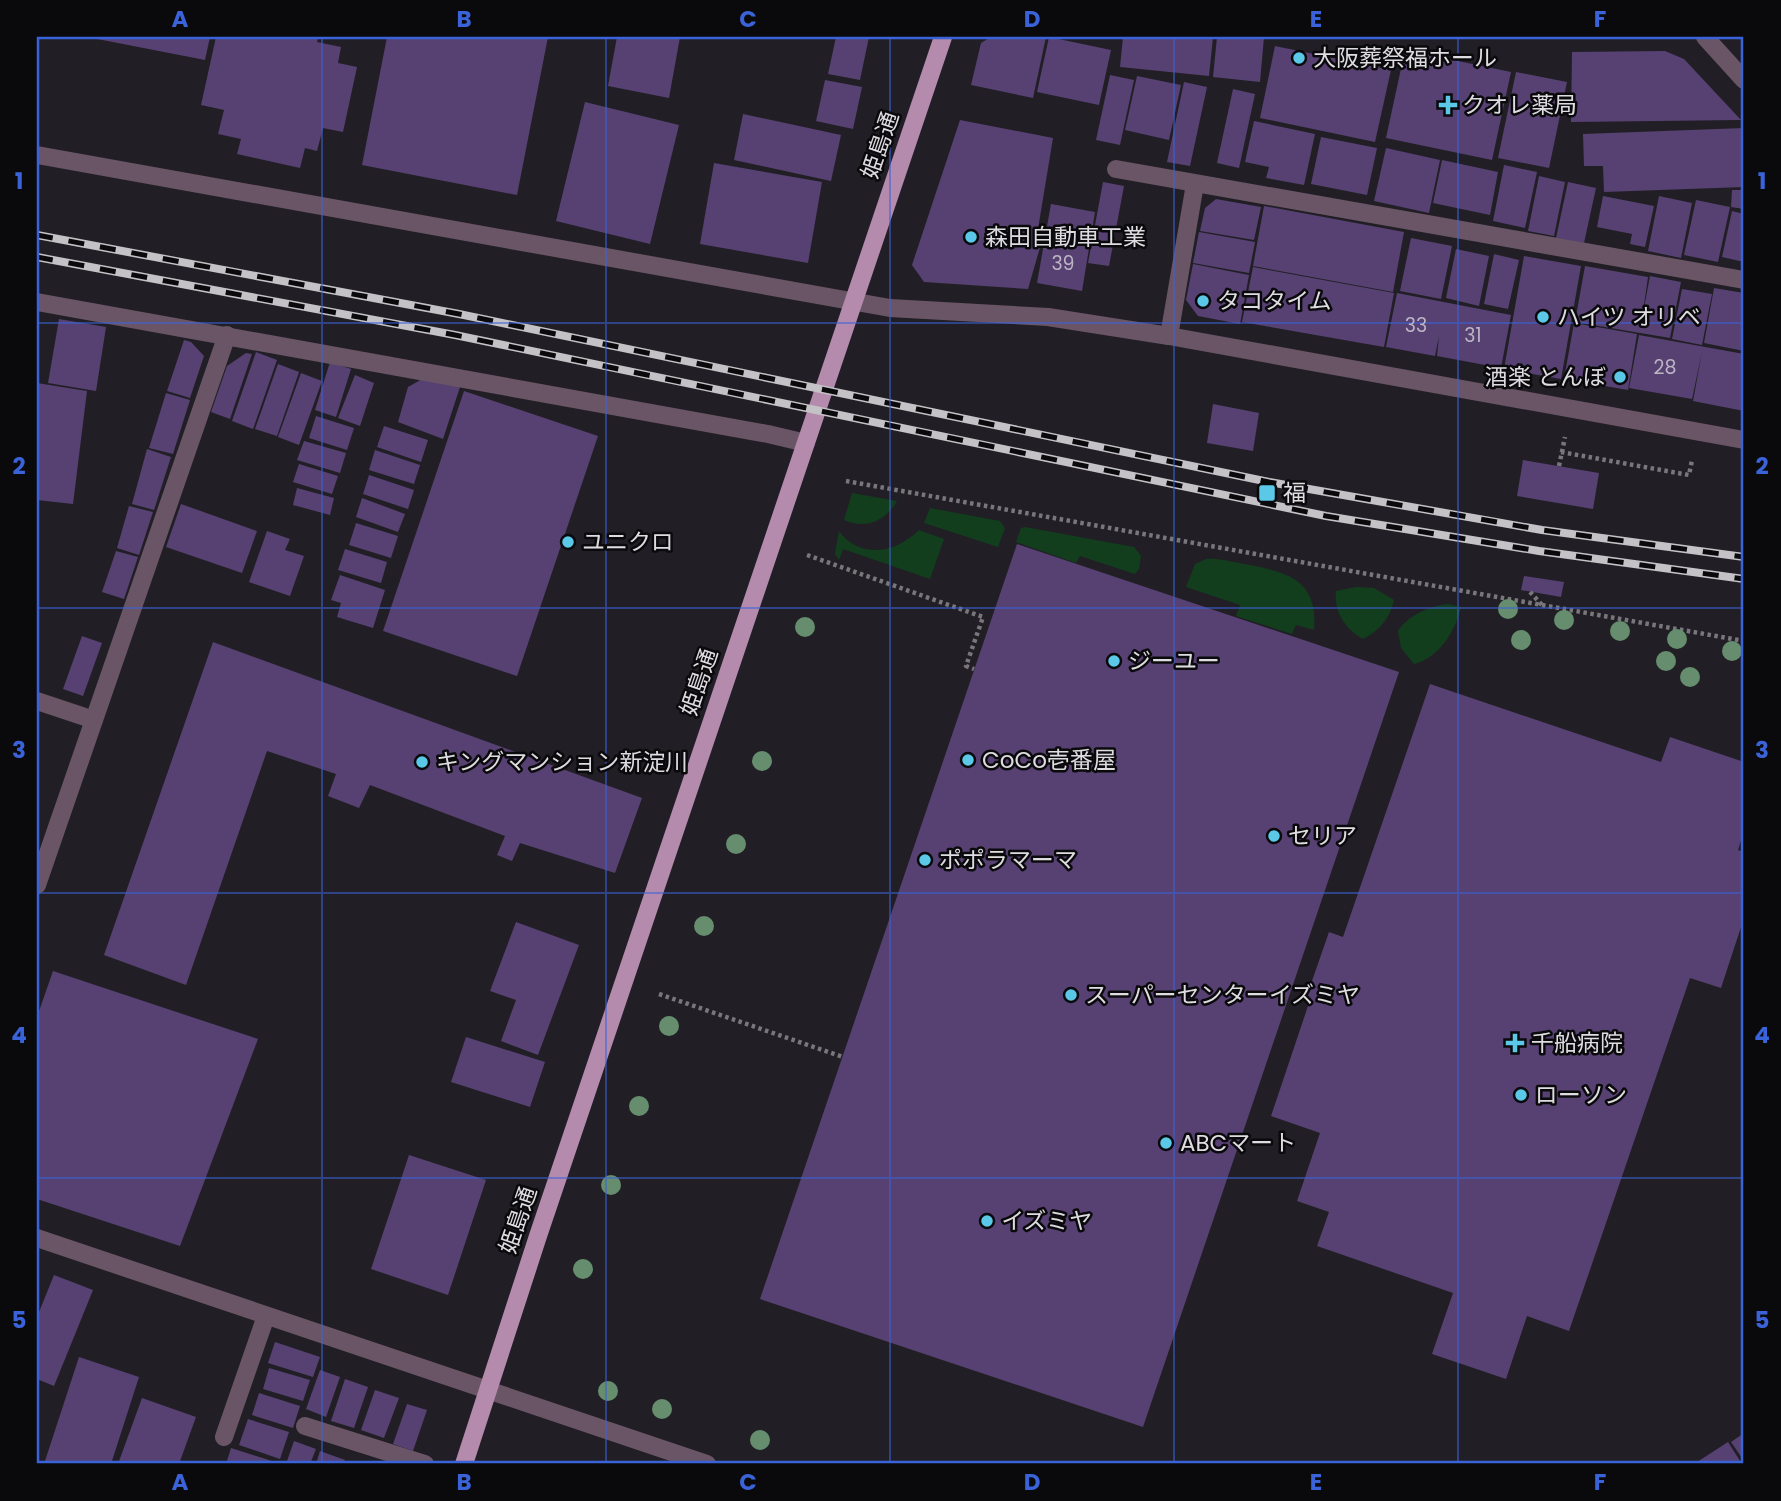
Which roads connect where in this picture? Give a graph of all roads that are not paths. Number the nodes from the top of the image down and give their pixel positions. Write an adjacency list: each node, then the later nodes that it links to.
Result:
1 (943, 37): 8 (main road, 姫島通)
2 (1705, 37): 3 (street)
3 (1744, 80)
4 (37, 155): 8 (street)
5 (1116, 169): 6 (street)
6 (1195, 184): 7 (street); 11 (street)
7 (1744, 280)
8 (854, 301): 11 (street); 13 (main road, 姫島通)
9 (37, 302): 10 (street)
10 (227, 335): 13 (street); 15 (street)
11 (1169, 336): 12 (street)
12 (1744, 440)
13 (807, 443): 19 (main road, 姫島通)
14 (37, 701): 15 (street)
15 (94, 720): 16 (street)
16 (37, 885)
17 (37, 1238): 18 (street)
18 (266, 1316): 19 (street); 21 (street)
19 (488, 1390): 23 (main road, 姫島通); 24 (street)
20 (305, 1426): 22 (street)
21 (224, 1437)
22 (425, 1464)
23 (464, 1464)
24 (707, 1464)

